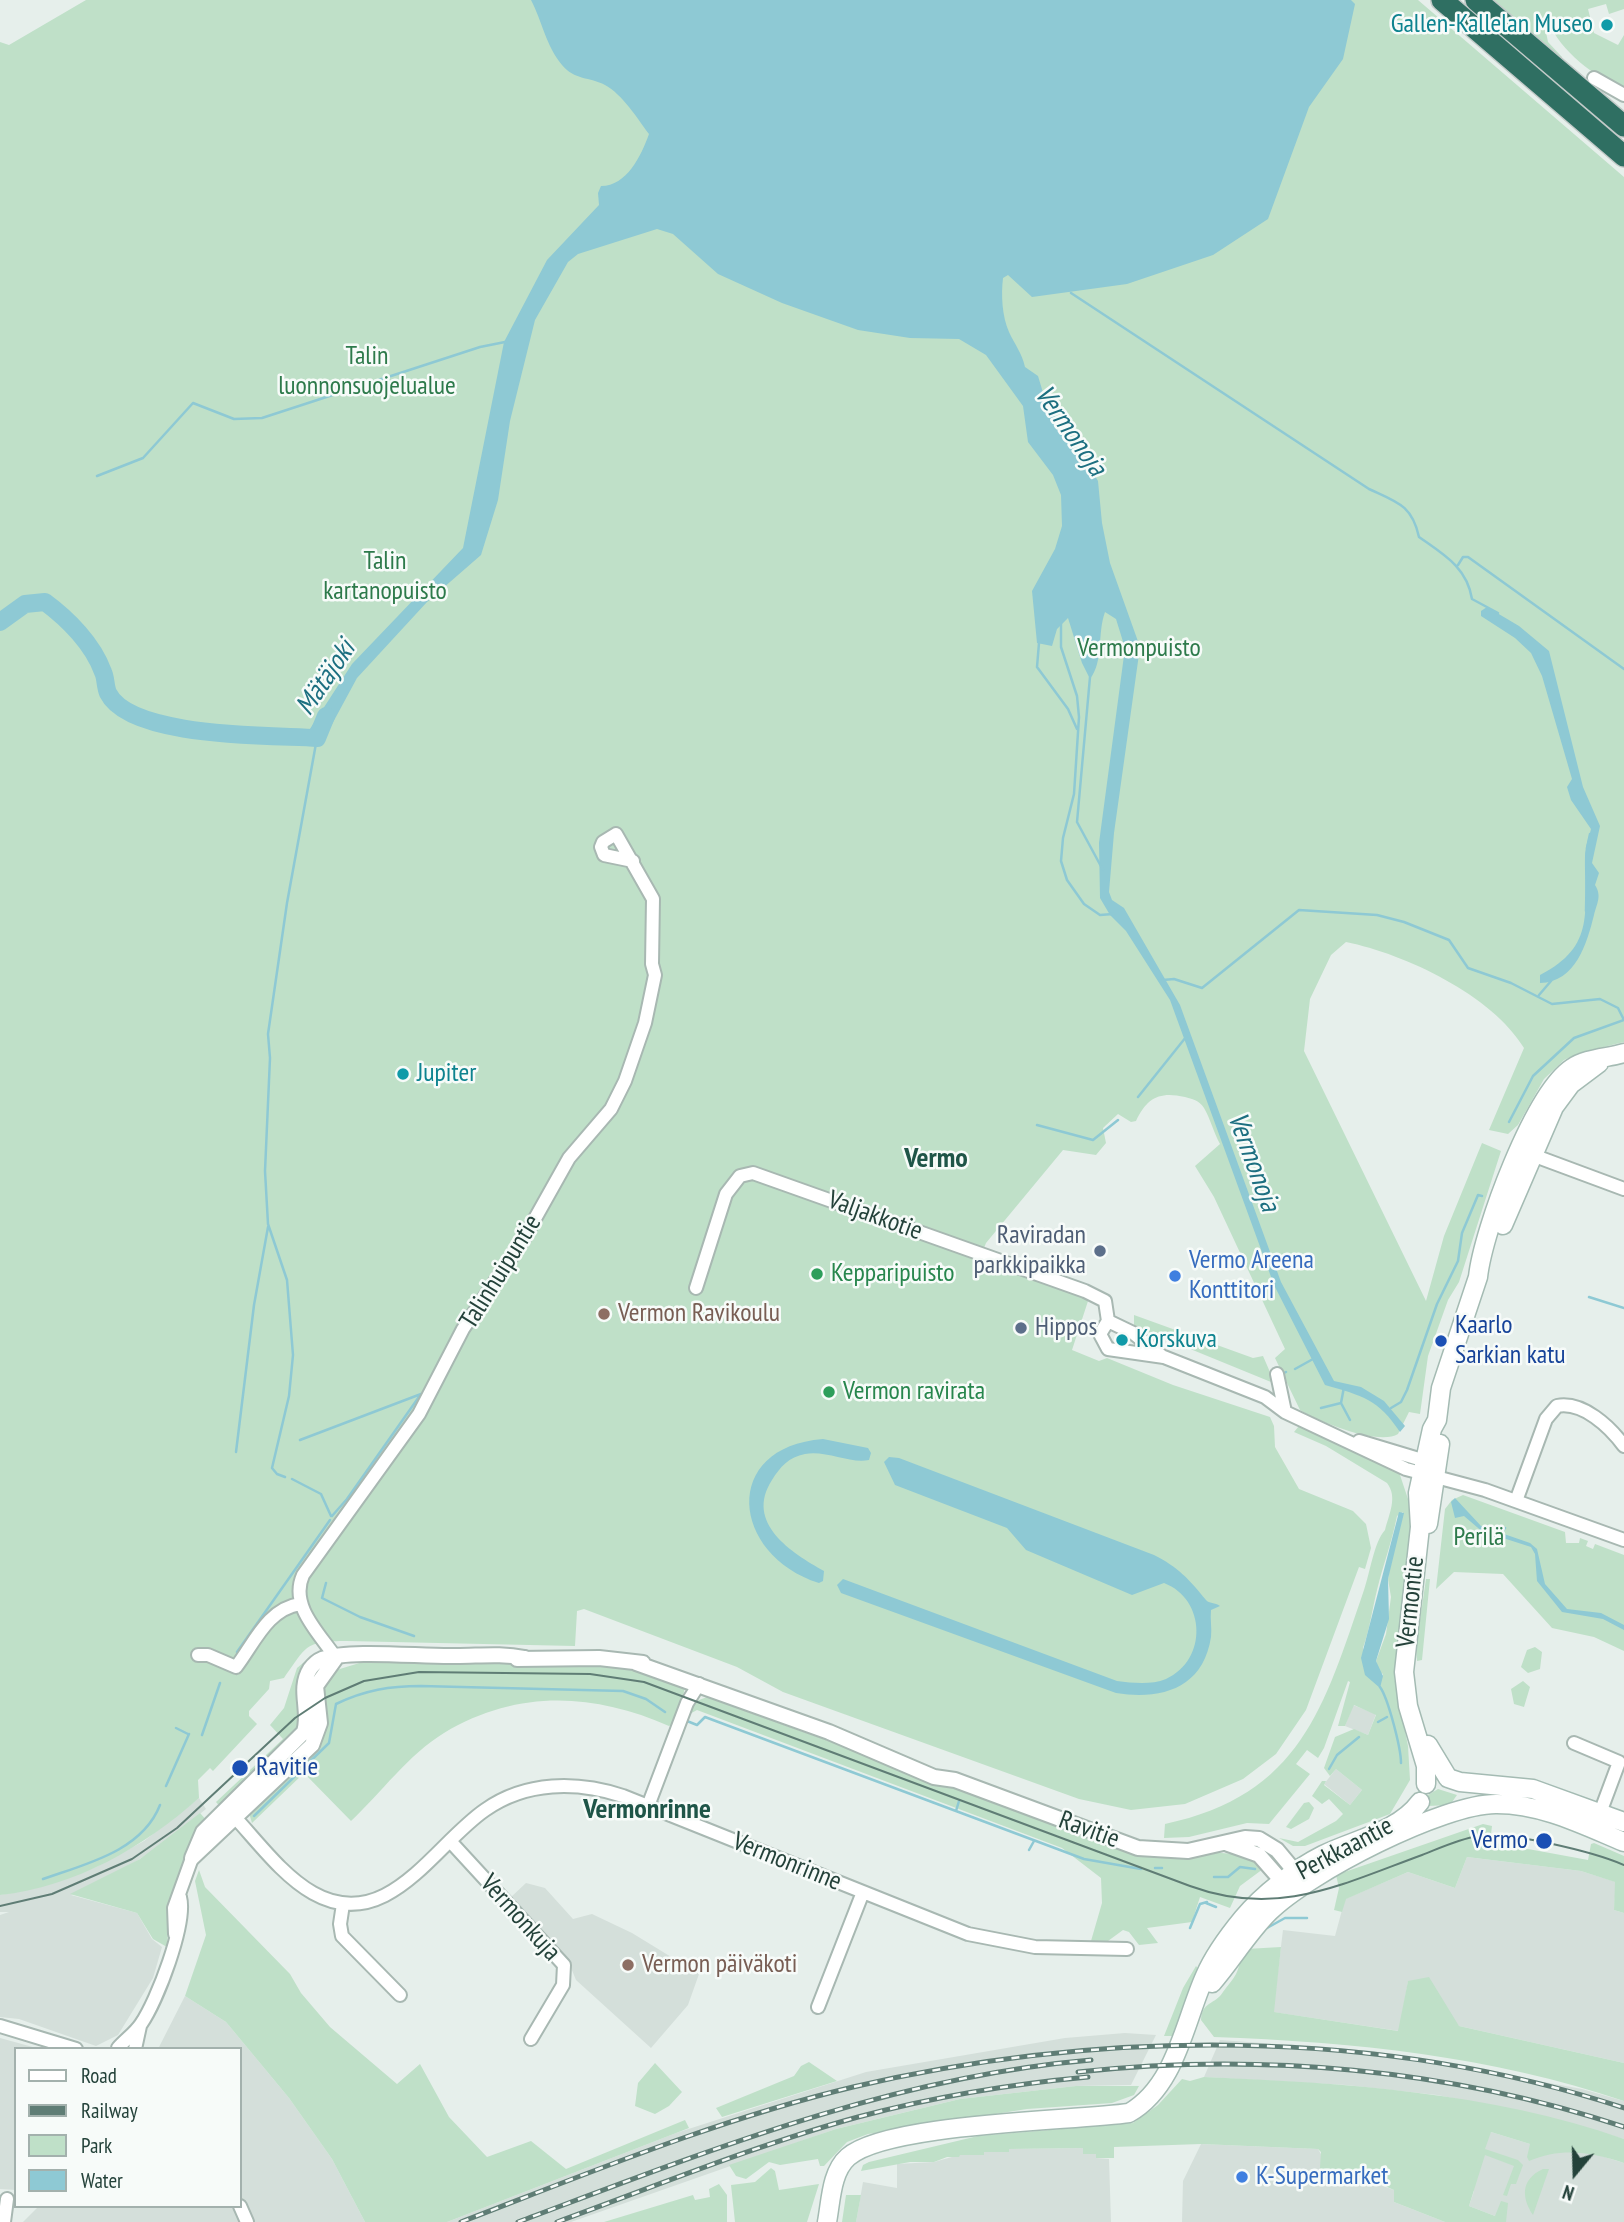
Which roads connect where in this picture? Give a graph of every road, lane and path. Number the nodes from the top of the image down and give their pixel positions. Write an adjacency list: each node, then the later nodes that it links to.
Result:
1 (1442, 0): 6 (highway)
2 (1476, 0): 5 (highway)
3 (1594, 78): 4 (street)
4 (1624, 95)
5 (1624, 126)
6 (1624, 156)
7 (633, 861): 20 (street, Talinhuipuntie)
8 (1624, 1053): 9 (main road, Vermontie)
9 (1526, 1153): 10 (street); 17 (main road, Vermontie)
10 (1624, 1189)
11 (696, 1288): 12 (street, Valjakkotie)
12 (1108, 1321): 13 (street, Valjakkotie); 13 (street, Valjakkotie)
13 (1164, 1357): 15 (street, Valjakkotie)
14 (1277, 1374): 15 (street)
15 (1285, 1412): 17 (street, Valjakkotie)
16 (1624, 1446): 18 (street)
17 (1429, 1469): 18 (street); 25 (main road, Vermontie); 26 (main road, Vermontie)
18 (1516, 1501): 19 (street)
19 (1624, 1540)
20 (300, 1604): 21 (street); 22 (street)
21 (198, 1655)
22 (336, 1658): 23 (street, Ravitie); 30 (street, Ravitie)
23 (699, 1684): 28 (street); 37 (street, Ravitie)
24 (1574, 1743): 32 (street)
25 (1454, 1780): 26 (main road); 29 (main road); 32 (main road)
26 (1426, 1784): 27 (main road)
27 (1420, 1802): 31 (main road); 37 (main road, Perkkaantie)
28 (648, 1806): 34 (street, Vermonrinne); 38 (street, Vermonrinne)
29 (1459, 1811): 31 (main road); 32 (main road)
30 (232, 1814): 36 (street, Ravitie); 39 (street, Vermonrinne)
31 (1434, 1817): 37 (main road, Perkkaantie)
32 (1597, 1821): 33 (main road); 35 (main road)
33 (1624, 1822)
34 (450, 1841): 39 (street, Vermonrinne); 45 (street, Vermonkuja)
35 (1624, 1842)
36 (192, 1858): 44 (street)
37 (1294, 1883): 49 (main road, Perkkaantie)
38 (863, 1892): 40 (street, Vermonrinne); 42 (street)
39 (343, 1903): 41 (street)
40 (1127, 1949)
41 (400, 1995)
42 (818, 2007)
43 (0, 2026): 46 (street)
44 (140, 2026): 47 (street); 48 (street)
45 (531, 2039)
46 (69, 2047)
47 (119, 2047)
48 (135, 2047)
49 (981, 2127): 52 (main road, Perkkaantie); 53 (main road, Perkkaantie)
50 (8, 2199): 51 (street)
51 (4, 2222)
52 (827, 2222)
53 (838, 2222)

